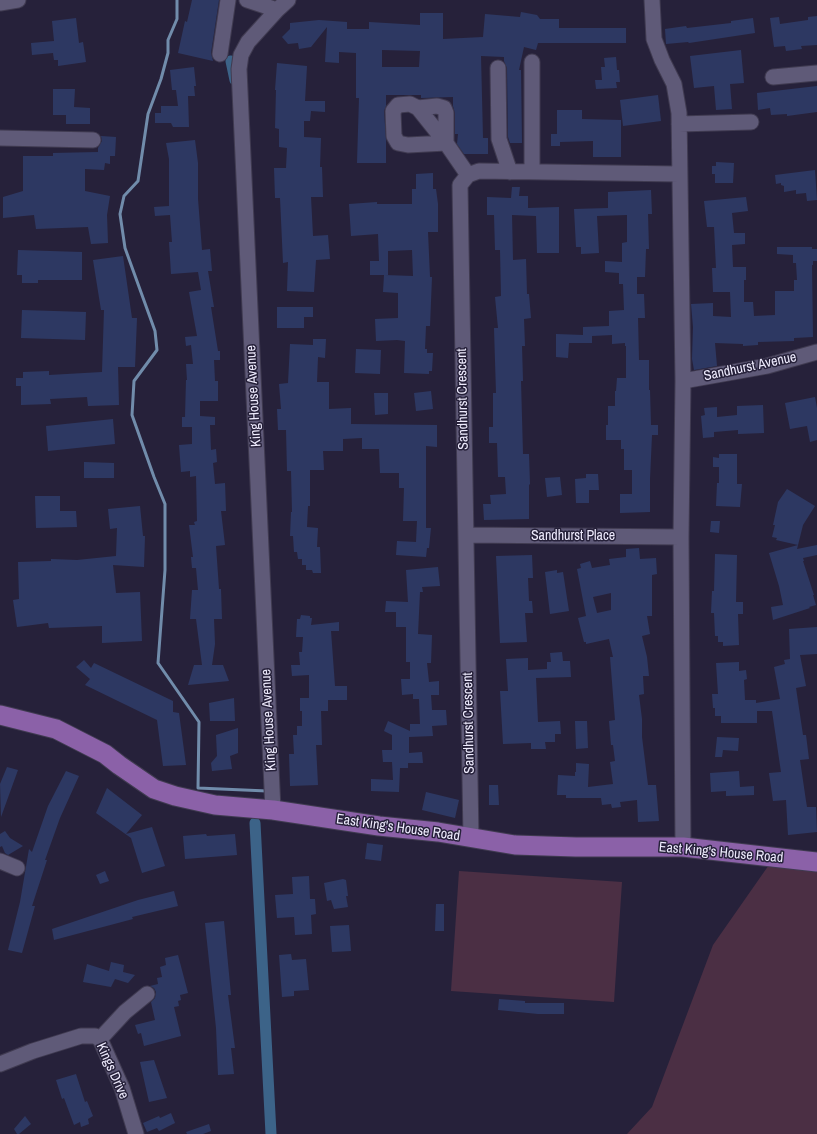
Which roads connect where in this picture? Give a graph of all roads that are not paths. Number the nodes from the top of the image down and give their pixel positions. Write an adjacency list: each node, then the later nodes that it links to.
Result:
1 (18, 0): 5 (street)
2 (228, 0): 7 (street)
3 (247, 0): 6 (street)
4 (652, 0): 14 (street)
5 (0, 3)
6 (282, 5): 27 (street, King House Avenue)
7 (220, 54)
8 (532, 62): 19 (street)
9 (498, 68): 18 (street)
10 (817, 73): 11 (street)
11 (773, 77)
12 (418, 108): 17 (street); 17 (street); 17 (street)
13 (751, 122): 14 (street)
14 (679, 124): 21 (street)
15 (0, 138): 16 (street)
16 (93, 140)
17 (446, 143): 20 (street)
18 (510, 172): 19 (street); 20 (street)
19 (532, 172): 21 (street)
20 (468, 174): 24 (street, Sandhurst Crescent)
21 (679, 174): 23 (street)
22 (817, 352): 23 (street, Sandhurst Avenue)
23 (683, 381): 25 (street)
24 (466, 536): 25 (street, Sandhurst Place); 28 (street, Sandhurst Crescent)
25 (681, 537): 29 (street)
26 (0, 715): 27 (main road, East King's House Road)
27 (273, 810): 28 (main road, East King's House Road)
28 (471, 838): 29 (main road, East King's House Road)
29 (683, 847): 31 (main road, East King's House Road)
30 (0, 861): 32 (street)
31 (817, 862)
32 (17, 868)
33 (147, 994): 34 (street)
34 (100, 1039): 35 (street, Kings Drive); 36 (street, Kings Drive)
35 (0, 1064)
36 (136, 1134)

